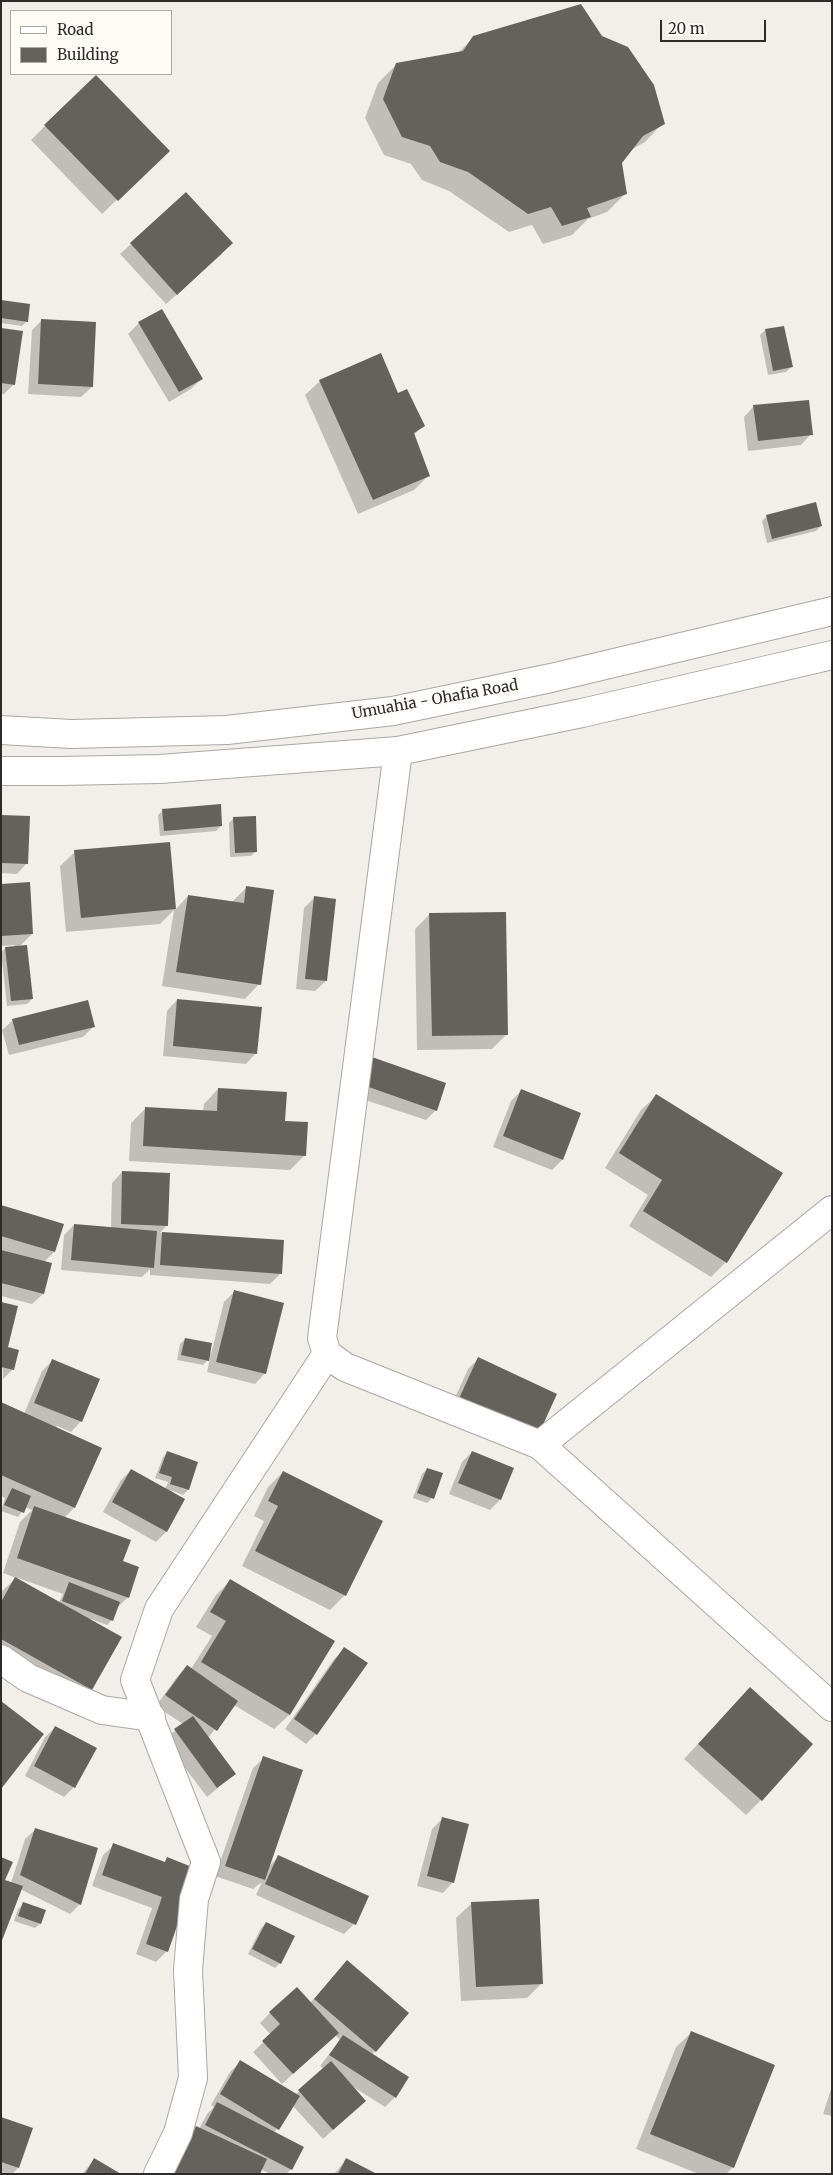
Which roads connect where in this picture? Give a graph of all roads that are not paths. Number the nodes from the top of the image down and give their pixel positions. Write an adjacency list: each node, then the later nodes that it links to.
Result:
1 (832, 611): 3 (street, Umuahia - Ohafia Road)
2 (832, 655): 4 (street)
3 (577, 672): 4 (street); 5 (street, Umuahia - Ohafia Road)
4 (589, 712): 6 (street)
5 (1, 730)
6 (398, 752): 7 (street); 9 (street)
7 (1, 771)
8 (832, 1210): 10 (street)
9 (327, 1354): 10 (street); 13 (street)
10 (540, 1444): 12 (street)
11 (1, 1659): 13 (street)
12 (832, 1707)
13 (150, 1717): 14 (street)
14 (158, 2174)

